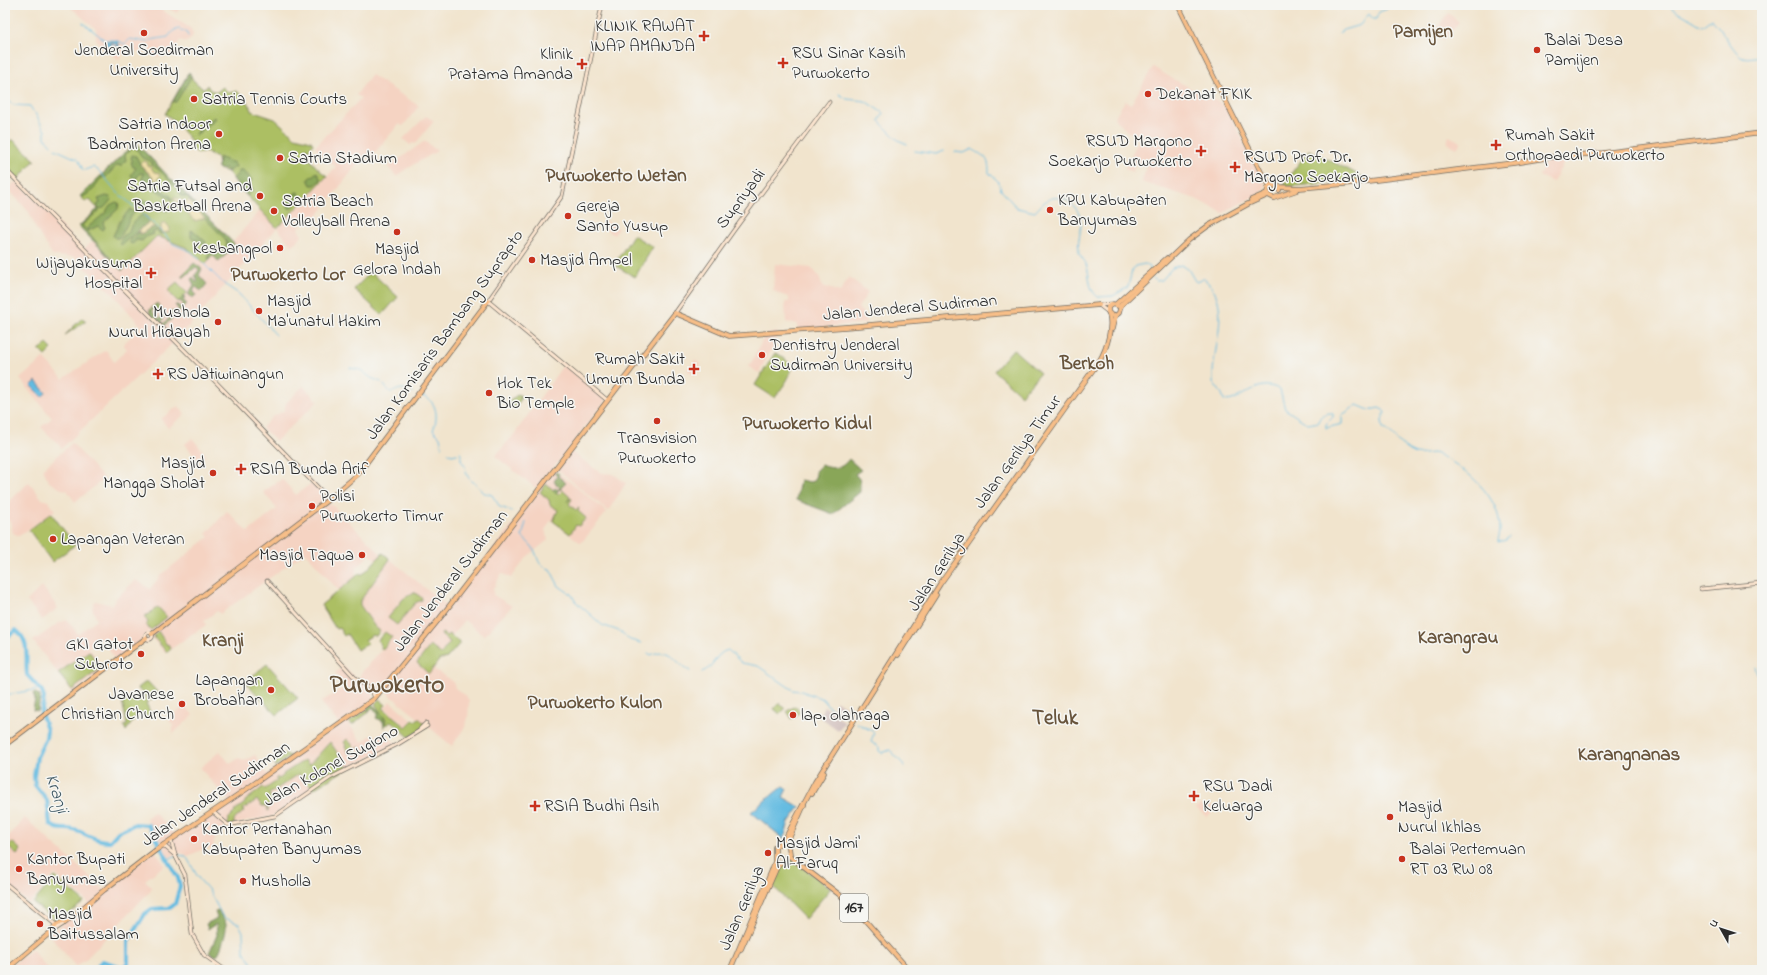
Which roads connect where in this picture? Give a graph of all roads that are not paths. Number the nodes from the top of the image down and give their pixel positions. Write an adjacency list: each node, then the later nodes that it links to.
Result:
1 (602, 5): 12 (main road, Jalan Komisaris Bambang Suprapto)
2 (1178, 5): 6 (main road)
3 (829, 102): 17 (main road, Supriyadi)
4 (1762, 133): 8 (main road)
5 (5, 169): 23 (main road)
6 (1270, 186): 7 (main road); 9 (main road)
7 (1277, 187): 8 (main road); 10 (main road)
8 (1300, 188): 10 (main road)
9 (1267, 194): 10 (main road); 11 (main road)
10 (1277, 196)
11 (1146, 281): 14 (main road); 16 (main road)
12 (488, 301): 21 (main road); 23 (main road, Jalan Komisaris Bambang Suprapto)
13 (1111, 304): 14 (main road); 15 (main road); 18 (main road)
14 (1116, 304): 16 (main road)
15 (1099, 305): 17 (main road, Jalan Jenderal Sudirman); 18 (main road)
16 (1120, 309): 19 (main road)
17 (674, 313): 21 (main road, Jalan Jenderal Sudirman)
18 (1108, 313): 19 (main road); 20 (main road, Jalan Gerilya Timur)
19 (1115, 316): 20 (main road)
20 (1095, 369): 22 (main road, Jalan Gerilya Timur)
21 (607, 400): 31 (main road, Jalan Jenderal Sudirman)
22 (1022, 468): 24 (main road, Jalan Gerilya Timur); 25 (main road, Jalan Gerilya)
23 (328, 499): 29 (main road, Jalan Komisaris Bambang Suprapto)
24 (971, 539): 25 (main road, Jalan Gerilya)
25 (950, 572): 34 (main road, Jalan Gerilya)
26 (267, 581): 31 (main road)
27 (1762, 583): 28 (main road)
28 (1701, 589)
29 (152, 634): 30 (main road)
30 (146, 638): 33 (main road)
31 (378, 695): 35 (main road, Jalan Jenderal Sudirman)
32 (426, 724): 35 (main road, Jalan Kolonel Sugiono)
33 (5, 745)
34 (804, 803): 37 (main road, Jalan Gerilya); 39 (main road, Jalan Gerilya)
35 (213, 812): 36 (main road, Jalan Jenderal Sudirman)
36 (171, 840): 38 (main road, Jalan Jenderal Sudirman); 41 (main road)
37 (779, 843): 39 (main road); 40 (main road)
38 (163, 845): 41 (main road); 46 (main road, Jalan Jenderal Sudirman)
39 (790, 849): 42 (main road)
40 (775, 855): 43 (main road); 45 (main road, Jalan Gerilya)
41 (175, 856): 51 (main road)
42 (789, 856): 43 (main road); 53 (main road, 167)
43 (784, 860): 45 (main road, Jalan Gerilya)
44 (5, 883): 48 (main road)
45 (760, 901): 52 (main road, Jalan Gerilya)
46 (87, 904): 47 (main road, Jalan Jenderal Sudirman); 48 (main road, Jalan Jenderal Sudirman)
47 (65, 923): 49 (main road)
48 (54, 924): 49 (main road, Jalan Jenderal Sudirman)
49 (52, 932): 50 (main road, Jalan Jenderal Sudirman)
50 (6, 970)
51 (225, 970)
52 (731, 970)
53 (909, 970)

